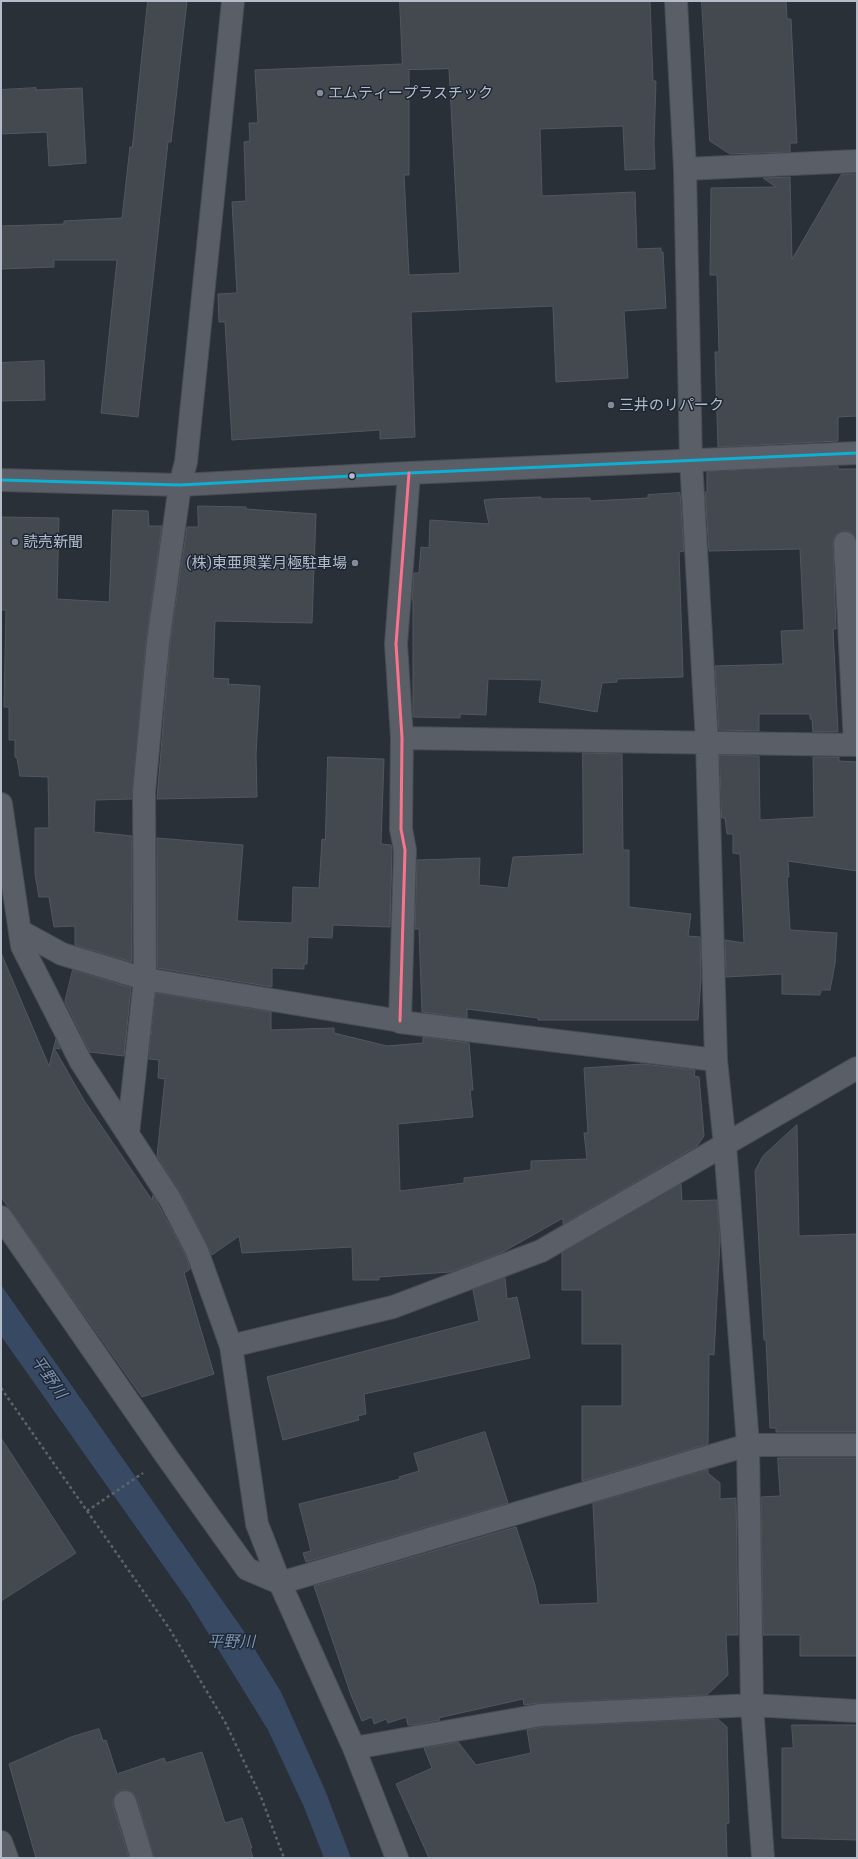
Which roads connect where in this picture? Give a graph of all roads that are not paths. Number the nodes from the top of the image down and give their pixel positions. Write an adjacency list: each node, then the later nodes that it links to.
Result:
1 (233, 1): 9 (street)
2 (676, 1): 4 (street)
3 (857, 161): 4 (street)
4 (685, 169): 6 (street)
5 (857, 453): 6 (street)
6 (691, 460): 7 (street); 12 (street)
7 (409, 473): 9 (street); 11 (street)
8 (1, 480): 9 (street)
9 (180, 486): 16 (street)
10 (845, 543): 13 (street)
11 (402, 738): 12 (street); 17 (street)
12 (707, 742): 13 (street); 18 (street)
13 (856, 745)
14 (1, 804): 15 (street)
15 (20, 931): 16 (street); 20 (street)
16 (145, 979): 17 (street); 20 (street)
17 (400, 1021): 18 (street)
18 (716, 1060): 21 (street)
19 (857, 1068): 21 (street)
20 (128, 1134): 23 (street)
21 (725, 1145): 23 (street); 24 (street)
22 (1, 1217): 26 (street)
23 (231, 1346): 26 (street)
24 (748, 1445): 25 (street); 26 (street); 27 (street)
25 (857, 1445)
26 (280, 1583): 29 (street)
27 (752, 1705): 28 (street); 29 (street); 35 (street)
28 (857, 1711)
29 (354, 1748): 34 (street)
30 (125, 1802): 33 (street)
31 (1, 1842): 32 (street)
32 (7, 1858)
33 (142, 1858)
34 (397, 1858)
35 (763, 1858)

